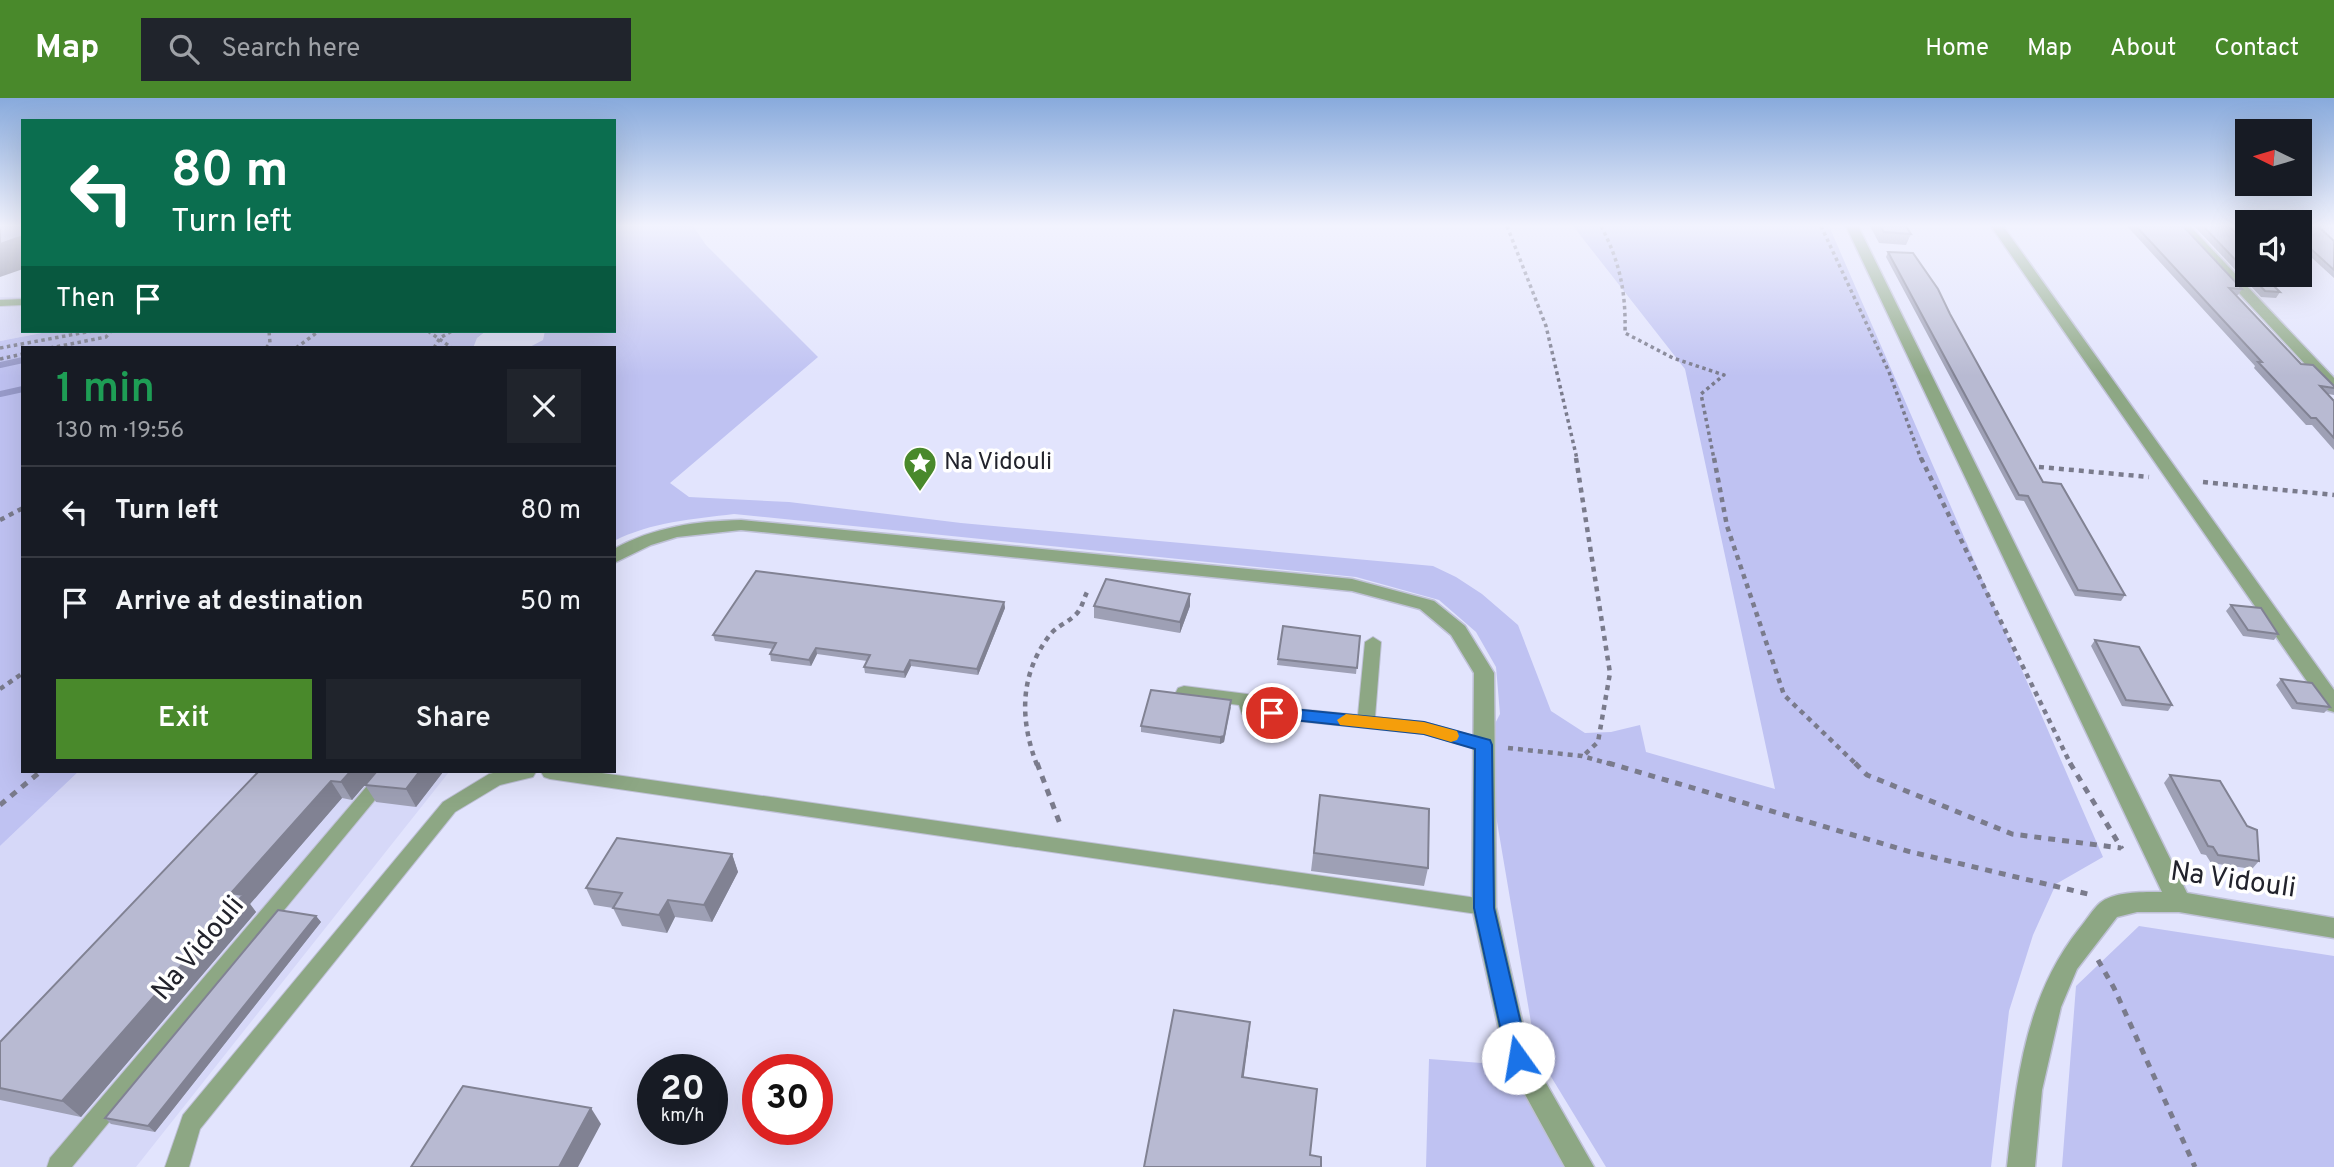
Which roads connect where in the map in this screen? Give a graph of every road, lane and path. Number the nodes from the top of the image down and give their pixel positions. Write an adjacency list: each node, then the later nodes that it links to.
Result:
1 (1526, 276): 34 (path)
2 (1623, 276): 41 (path)
3 (1844, 276): 41 (path)
4 (1876, 276): 43 (street)
5 (2032, 276): 31 (street)
6 (2230, 276): 22 (street)
7 (21, 302): 8 (lane)
8 (0, 303)
9 (81, 333): 19 (path)
10 (109, 333): 15 (path)
11 (316, 333): 16 (path)
12 (431, 333): 14 (path)
13 (449, 333): 14 (path)
14 (440, 338): 17 (path); 18 (path)
15 (60, 346)
16 (299, 346)
17 (435, 346)
18 (450, 346)
19 (0, 348)
20 (21, 354): 21 (path)
21 (0, 359)
22 (2334, 387)
23 (21, 509): 24 (path)
24 (0, 520)
25 (616, 556): 33 (street)
26 (1087, 592): 40 (path)
27 (1373, 642): 32 (lane)
28 (21, 674): 29 (path)
29 (0, 689)
30 (1184, 692): 32 (lane)
31 (2334, 705)
32 (1366, 722): 33 (lane)
33 (1484, 745): 34 (path); 44 (street)
34 (1582, 756): 45 (path)
35 (39, 773): 39 (path)
36 (388, 773): 48 (lane, Na Vidouli)
37 (522, 773): 49 (lane)
38 (557, 773): 40 (lane)
39 (0, 805)
40 (1069, 848): 44 (lane)
41 (2121, 848): 42 (path)
42 (2131, 857)
43 (2179, 902): 45 (street, Na Vidouli); 46 (street, Na Vidouli)
44 (1484, 908): 50 (street)
45 (2109, 909): 47 (street)
46 (2334, 928)
47 (2085, 938): 51 (street); 52 (path)
48 (58, 1166)
49 (177, 1167)
50 (1580, 1167)
51 (2021, 1167)
52 (2195, 1167)

